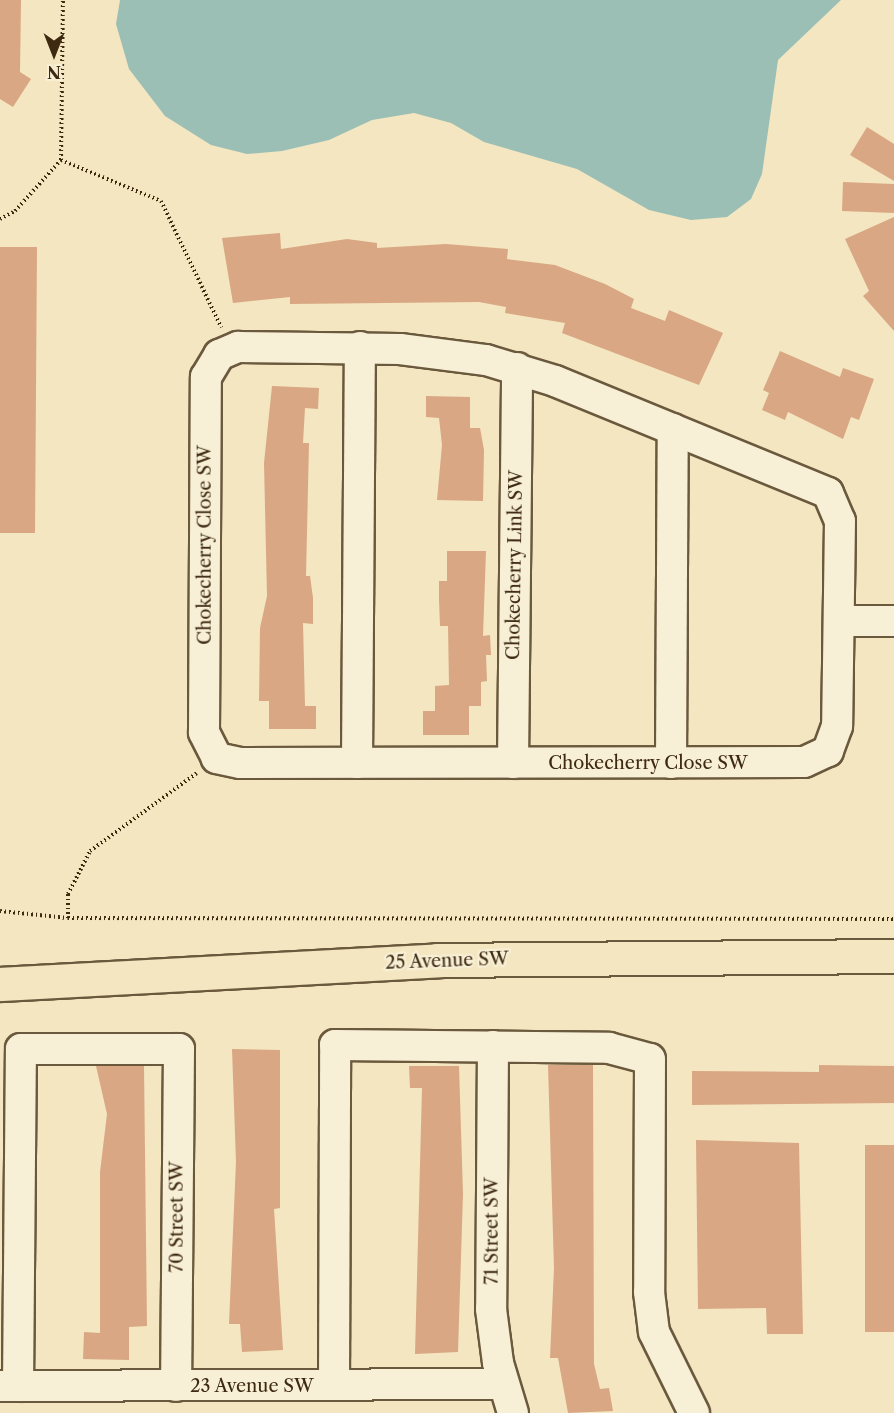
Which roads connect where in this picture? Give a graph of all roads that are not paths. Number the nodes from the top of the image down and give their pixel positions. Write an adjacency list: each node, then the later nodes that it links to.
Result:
1 (360, 347): 2 (street, Chokecherry Close SW); 6 (street); 6 (street, Chokecherry Close SW)
2 (517, 368): 3 (street, Chokecherry Close SW); 7 (street, Chokecherry Link SW)
3 (673, 429): 4 (street, Chokecherry Close SW); 8 (street)
4 (839, 621): 5 (street); 8 (street, Chokecherry Close SW)
5 (894, 621)
6 (357, 763): 7 (street, Chokecherry Close SW)
7 (513, 763): 8 (street, Chokecherry Close SW)
8 (671, 763)
9 (894, 956): 10 (main road, 25 Avenue SW)
10 (0, 984)
11 (493, 1046): 12 (street, 71 Street SW); 13 (street); 17 (street)
12 (503, 1384): 13 (street, 23 Avenue SW); 16 (street, 71 Street SW)
13 (334, 1385): 15 (street, 23 Avenue SW)
14 (9, 1386): 15 (street, 23 Avenue SW); 15 (street, 70 Street SW)
15 (176, 1386)
16 (513, 1413)
17 (694, 1413)

